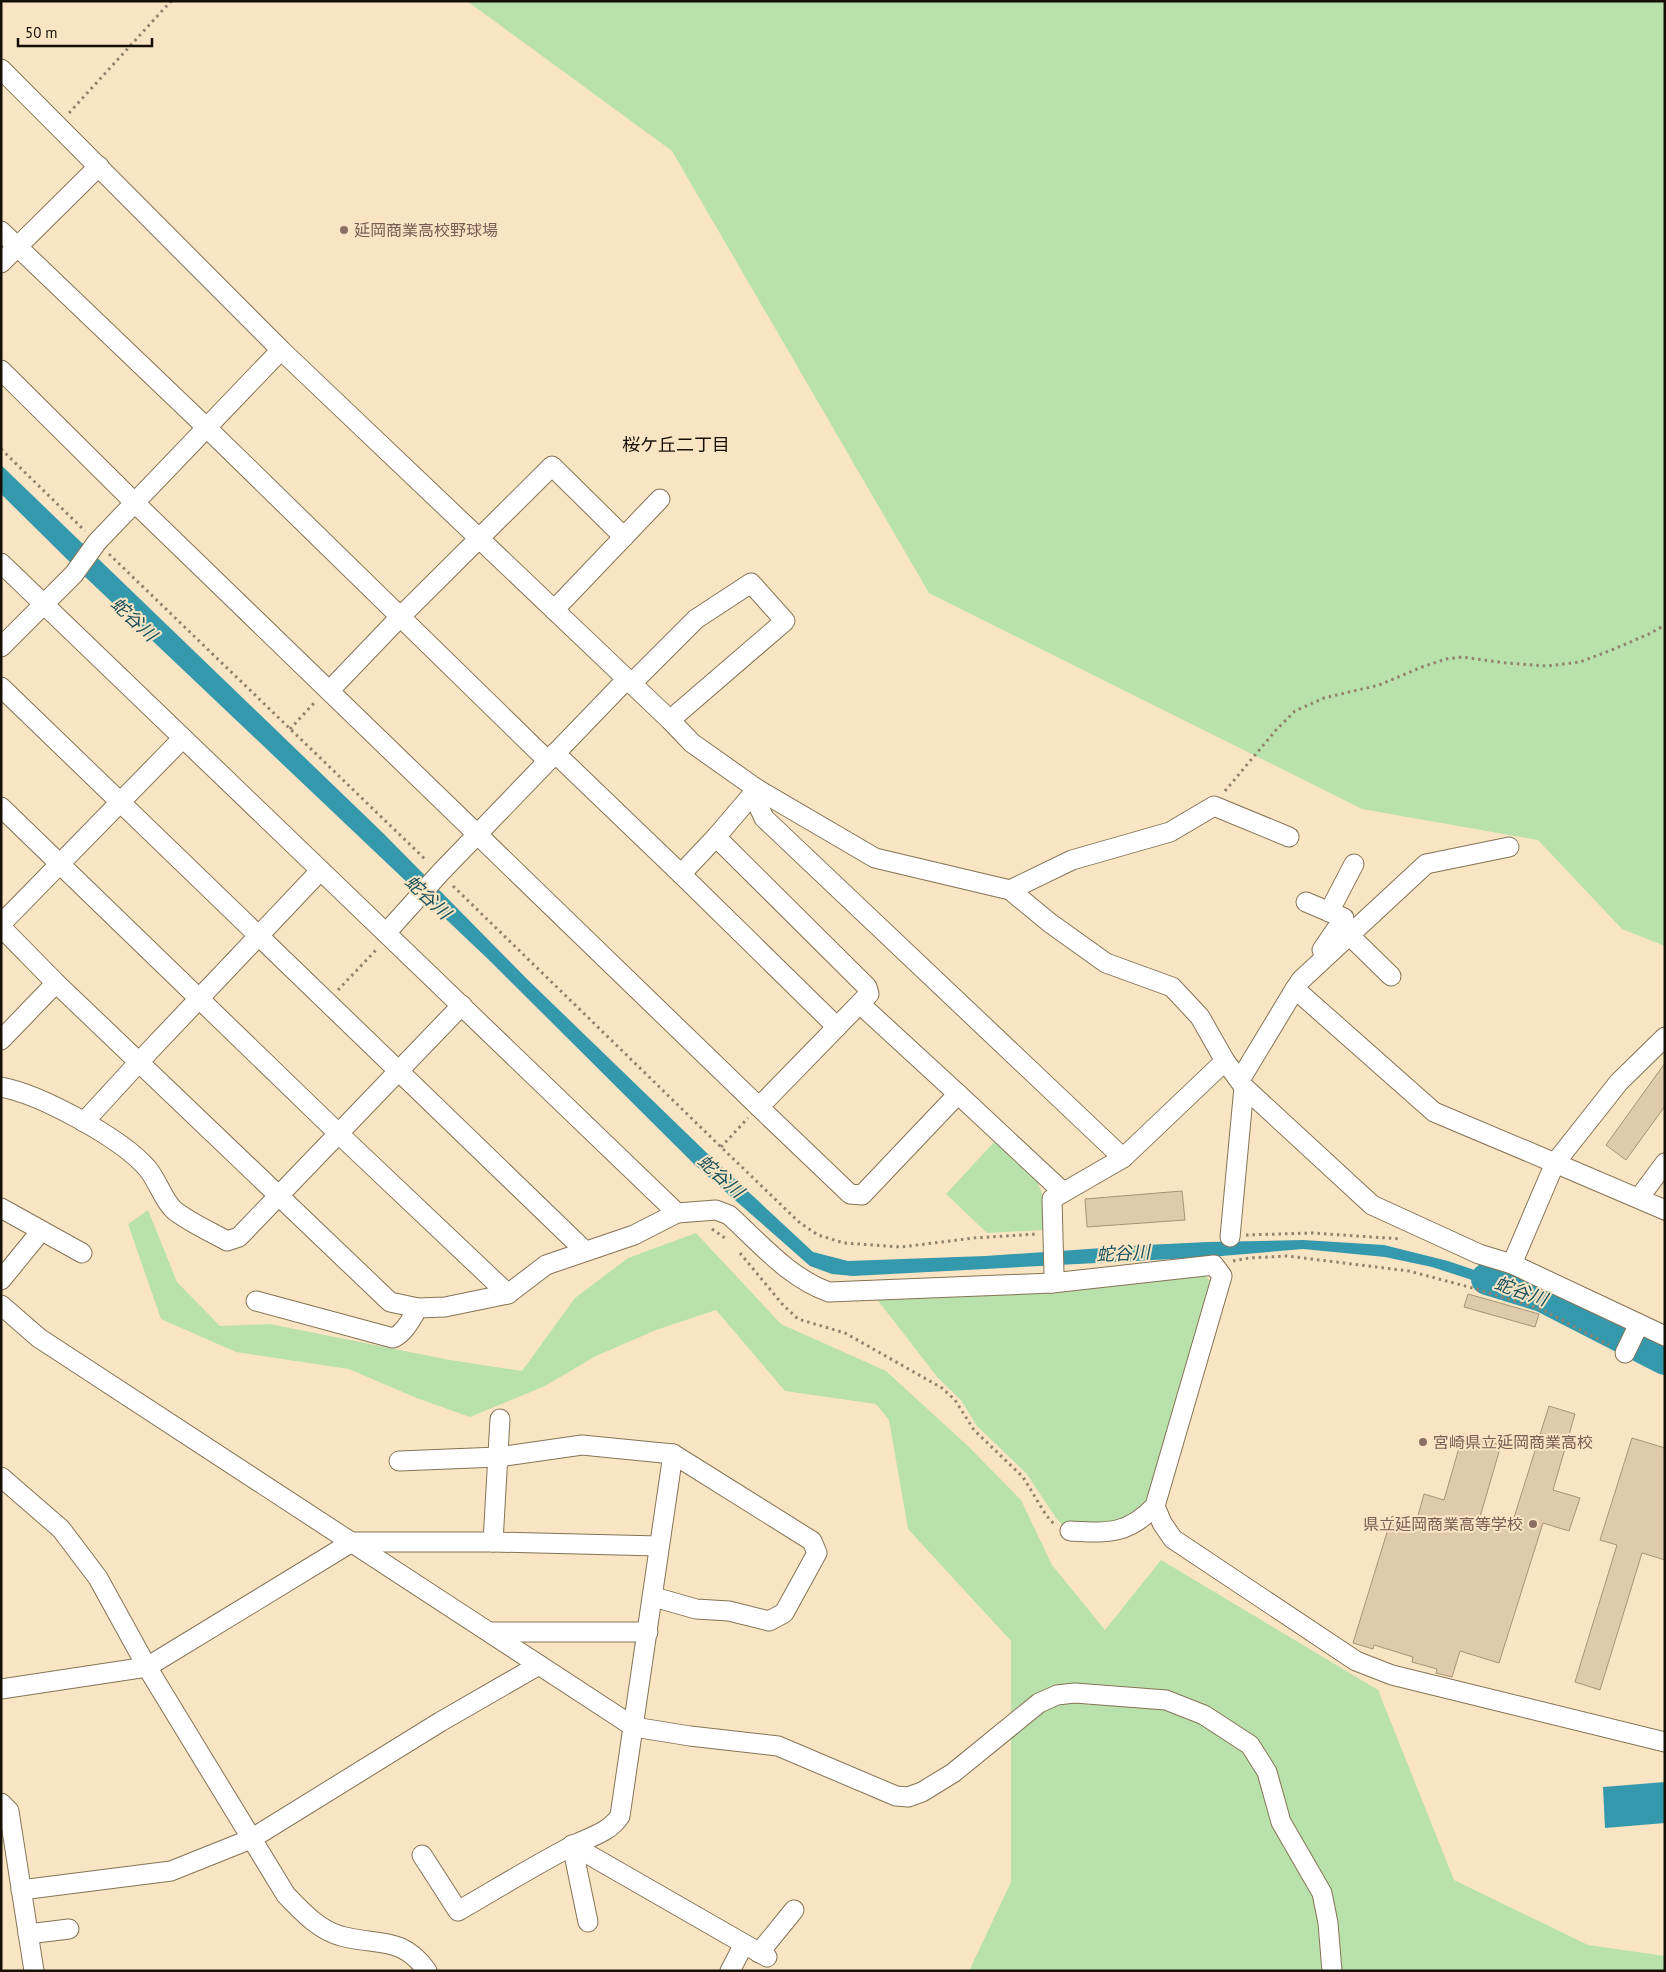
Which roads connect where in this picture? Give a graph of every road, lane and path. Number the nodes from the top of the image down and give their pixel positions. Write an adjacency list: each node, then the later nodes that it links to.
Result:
1 (171, 1): 3 (path)
2 (1, 69): 3 (street)
3 (58, 126): 4 (street)
4 (99, 166): 6 (street); 8 (street)
5 (1, 231): 6 (street)
6 (17, 247): 7 (street); 10 (street)
7 (1, 263)
8 (281, 350): 10 (street); 15 (street)
9 (1, 370): 13 (street)
10 (206, 427): 13 (street); 20 (street)
11 (1, 449): 16 (path)
12 (660, 499): 14 (street)
13 (135, 503): 16 (street); 25 (street)
14 (624, 537): 15 (street); 19 (street)
15 (479, 540): 19 (street); 20 (street)
16 (97, 542): 18 (street); 27 (path)
17 (1, 563): 18 (street)
18 (44, 603): 22 (street); 28 (street)
19 (554, 610): 23 (street)
20 (400, 617): 25 (street); 29 (street)
21 (1665, 625): 32 (path)
22 (1, 648)
23 (629, 682): 26 (street); 26 (street); 29 (street)
24 (1, 687): 31 (street)
25 (329, 689): 27 (path); 34 (street)
26 (670, 720): 30 (street)
27 (290, 729): 42 (path)
28 (182, 738): 31 (street); 40 (street)
29 (551, 757): 34 (street); 41 (street)
30 (757, 788): 35 (street); 43 (street); 70 (street)
31 (121, 803): 38 (street); 49 (street)
32 (1214, 806): 36 (street); 43 (street)
33 (1, 807): 38 (street)
34 (478, 834): 42 (street); 66 (street)
35 (716, 837): 41 (street); 55 (street)
36 (1288, 837)
37 (1509, 847): 48 (street)
38 (60, 864): 46 (street); 53 (street)
39 (1354, 864): 45 (street)
40 (320, 871): 47 (street); 49 (street)
41 (681, 874): 57 (street)
42 (439, 875): 47 (street); 69 (path)
43 (1010, 890): 60 (street)
44 (1306, 902): 45 (street)
45 (1329, 912): 52 (street)
46 (1, 926): 51 (street)
47 (388, 934): 54 (path); 56 (street)
48 (1349, 935): 50 (street); 52 (street)
49 (260, 936): 53 (street); 54 (street)
50 (1391, 976)
51 (56, 983): 59 (street); 61 (street)
52 (1298, 985): 63 (street); 72 (street)
53 (200, 1000): 61 (street); 68 (street)
54 (327, 1002): 62 (street)
55 (860, 1004): 57 (street); 65 (street)
56 (462, 1005): 62 (street); 78 (street)
57 (837, 1027): 66 (street)
58 (1665, 1037): 72 (street)
59 (1, 1040)
60 (1225, 1061): 63 (street); 70 (street)
61 (139, 1062): 67 (street); 74 (street)
62 (398, 1072): 68 (street); 85 (street)
63 (1242, 1083): 80 (street); 81 (street)
64 (1, 1087): 67 (street)
65 (958, 1094): 66 (street); 73 (street)
66 (759, 1107): 69 (path)
67 (84, 1122): 74 (street)
68 (339, 1134): 74 (street); 91 (street)
69 (721, 1147): 82 (path)
70 (1123, 1158): 73 (street)
71 (1665, 1162): 75 (street)
72 (1555, 1163): 75 (street); 87 (street)
73 (1063, 1192): 82 (street)
74 (278, 1196): 94 (street)
75 (1638, 1198): 77 (street)
76 (1, 1208): 79 (street)
77 (1665, 1210)
78 (684, 1212): 83 (path); 85 (street); 89 (street)
79 (41, 1231): 86 (street); 90 (street)
80 (1432, 1232): 81 (path); 87 (street)
81 (1230, 1236)
82 (1053, 1240): 89 (street)
83 (730, 1242)
84 (735, 1247): 104 (path)
85 (585, 1251): 91 (street)
86 (82, 1253)
87 (1512, 1264): 95 (street)
88 (1217, 1270): 89 (street); 97 (path); 103 (street)
89 (1053, 1278)
90 (1, 1280)
91 (508, 1294): 94 (street)
92 (256, 1301): 94 (street)
93 (1, 1305): 105 (street)
94 (418, 1308)
95 (1639, 1324): 96 (street); 97 (street)
96 (1665, 1336)
97 (1626, 1351)
98 (500, 1420): 100 (street)
99 (674, 1454): 100 (street); 107 (street); 108 (street)
100 (498, 1457): 101 (street); 106 (street)
101 (399, 1461)
102 (1, 1477): 112 (street)
103 (1155, 1506): 104 (street); 115 (street)
104 (1070, 1531)
105 (352, 1542): 106 (street); 109 (street); 112 (street)
106 (493, 1542): 107 (street)
107 (659, 1546): 108 (street)
108 (654, 1597): 110 (street)
109 (489, 1632): 110 (street); 111 (street)
110 (648, 1632): 114 (street)
111 (539, 1665): 114 (street); 117 (street)
112 (147, 1667): 113 (street); 117 (street)
113 (1, 1689)
114 (634, 1728): 118 (street); 129 (street)
115 (1665, 1742)
116 (1, 1803): 120 (street)
117 (251, 1839): 120 (street); 127 (street)
118 (572, 1845): 119 (street); 122 (street); 125 (street)
119 (422, 1855)
120 (21, 1890): 124 (street)
121 (794, 1910): 125 (street)
122 (588, 1922)
123 (69, 1929): 124 (street)
124 (28, 1934): 126 (street)
125 (757, 1951): 128 (street)
126 (34, 1971)
127 (427, 1971)
128 (730, 1971)
129 (1332, 1971)

